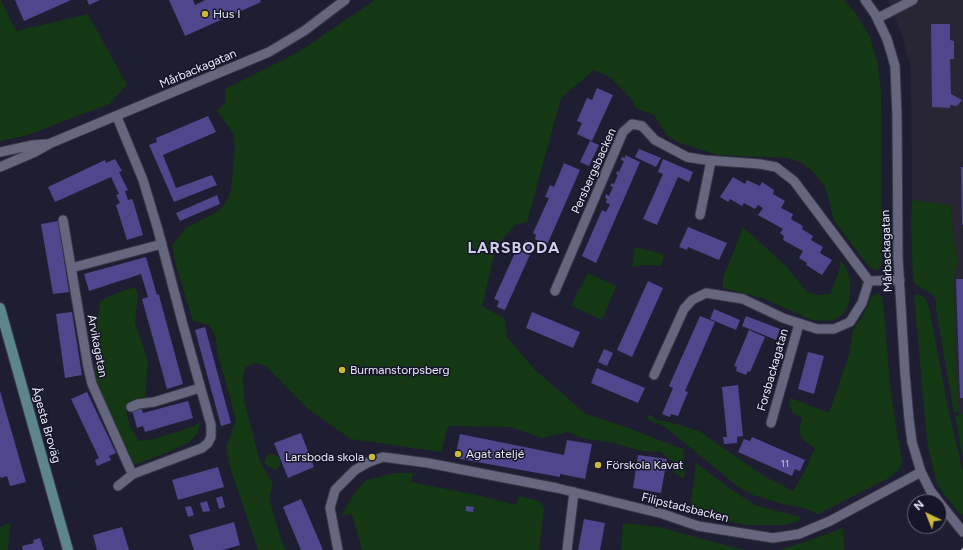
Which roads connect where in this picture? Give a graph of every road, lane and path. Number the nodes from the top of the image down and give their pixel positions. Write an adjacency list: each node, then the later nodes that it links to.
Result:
1 (345, 0): 5 (street, Mårbackagatan)
2 (865, 0): 4 (street, Mårbackagatan)
3 (913, 0): 4 (street)
4 (878, 18): 15 (street, Mårbackagatan)
5 (117, 116): 6 (street, Mårbackagatan); 12 (street)
6 (51, 143): 7 (street, Mårbackagatan); 9 (street, Mårbackagatan)
7 (0, 152)
8 (711, 160): 10 (street); 14 (street, Persbergsbacken); 16 (street, Persbergsbacken)
9 (0, 167)
10 (700, 216)
11 (63, 220): 13 (street, Arvikagatan)
12 (162, 244): 13 (street); 20 (street)
13 (71, 268): 23 (street, Arvikagatan)
14 (870, 280): 15 (street); 18 (street, Forsbackagatan)
15 (900, 280): 24 (street, Mårbackagatan)
16 (555, 291)
17 (0, 308): 30 (main road, Ågesta Broväg)
18 (799, 324): 19 (street, Forsbackagatan); 22 (street, Forsbackagatan)
19 (654, 375)
20 (200, 388): 21 (street); 25 (street)
21 (131, 407)
22 (771, 423)
23 (130, 469)
24 (921, 472): 26 (street, Filipstadsbacken); 27 (street, Mårbackagatan)
25 (118, 486)
26 (574, 492): 31 (street, Filipstadsbacken); 32 (street)
27 (933, 494)
28 (947, 513): 29 (street, Mårbackagatan)
29 (963, 532)
30 (68, 550)
31 (338, 550)
32 (567, 550)

